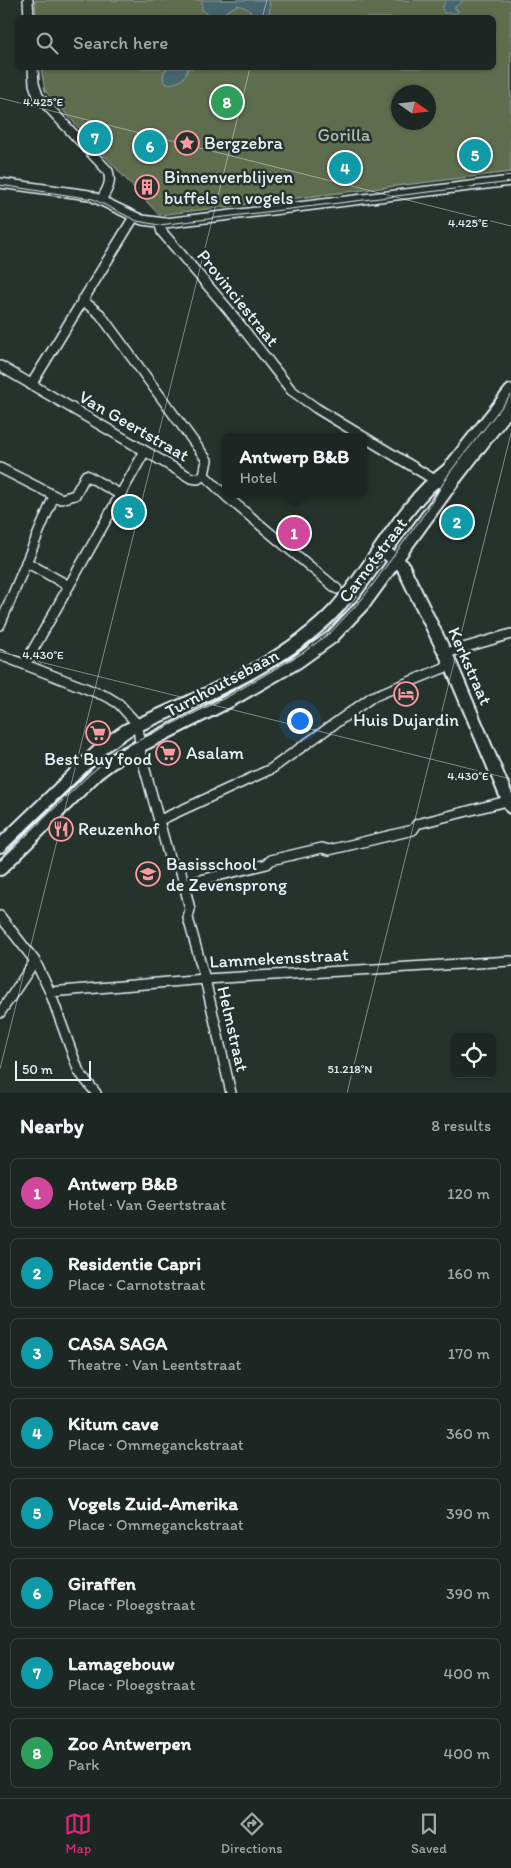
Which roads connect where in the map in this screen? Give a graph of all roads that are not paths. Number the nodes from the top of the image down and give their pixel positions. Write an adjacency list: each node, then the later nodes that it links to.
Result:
1 (28, 0): 2 (street)
2 (29, 15)
3 (33, 70): 6 (street)
4 (511, 181): 8 (street)
5 (0, 183): 6 (street)
6 (101, 200): 7 (street)
7 (134, 217): 8 (street); 9 (street)
8 (159, 223): 14 (street, Provinciestraat)
9 (82, 300): 11 (street); 18 (street)
10 (0, 366): 11 (street, Van Geertstraat)
11 (31, 385): 16 (street, Van Geertstraat)
12 (511, 391): 19 (main road, Carnotstraat)
13 (511, 406): 20 (main road, Carnotstraat)
14 (357, 433)
15 (367, 439): 19 (street, Provinciestraat)
16 (145, 450): 18 (street, Van Geertstraat); 22 (street)
17 (0, 468): 23 (street)
18 (204, 475): 21 (street, Van Geertstraat)
19 (435, 480): 20 (street); 25 (main road, Carnotstraat)
20 (448, 488): 26 (main road, Carnotstraat)
21 (222, 492)
22 (121, 495): 23 (street); 28 (street)
23 (54, 496): 27 (street)
24 (228, 498): 29 (street, Van Geertstraat)
25 (381, 549): 26 (main road, Kerkstraat); 31 (main road, Carnotstraat)
26 (396, 561): 33 (main road, Carnotstraat); 35 (main road, Kerkstraat)
27 (26, 562): 28 (street); 30 (street)
28 (68, 586): 36 (street)
29 (337, 589)
30 (0, 625)
31 (310, 633): 37 (main road, Turnhoutsebaan)
32 (511, 634): 35 (street)
33 (319, 648): 38 (main road, Turnhoutsebaan)
34 (0, 655): 36 (street)
35 (449, 659): 39 (main road, Kerkstraat); 40 (street)
36 (25, 664): 37 (street)
37 (138, 725): 38 (street); 41 (main road, Turnhoutsebaan)
38 (139, 745): 40 (street, Helmstraat); 42 (main road, Turnhoutsebaan)
39 (510, 803): 43 (street)
40 (160, 820): 43 (street, Helmstraat)
41 (0, 846)
42 (0, 868)
43 (184, 884): 47 (street, Helmstraat)
44 (0, 916): 45 (street)
45 (34, 961): 48 (street); 49 (street)
46 (511, 961): 47 (street, Lammekensstraat)
47 (205, 978): 48 (street, Lammekensstraat); 51 (street, Helmstraat)
48 (50, 992): 50 (street)
49 (0, 1013)
50 (96, 1093)
51 (231, 1093)

